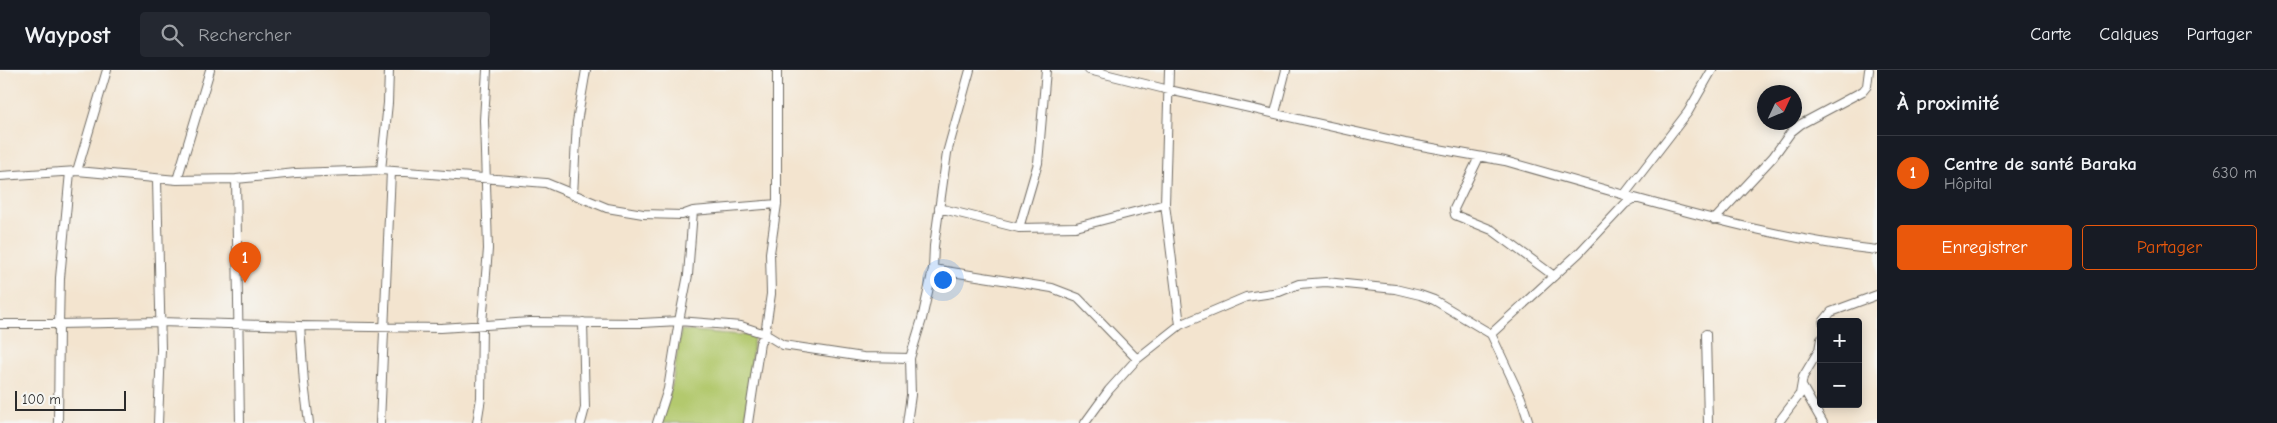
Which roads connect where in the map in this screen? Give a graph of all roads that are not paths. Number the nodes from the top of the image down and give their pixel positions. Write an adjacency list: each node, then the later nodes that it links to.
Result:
1 (107, 70): 18 (street)
2 (210, 70): 24 (street)
3 (389, 70): 17 (street)
4 (487, 70): 22 (street)
5 (586, 70): 25 (street)
6 (777, 70): 28 (street)
7 (970, 70): 30 (street)
8 (1046, 70): 33 (street)
9 (1089, 70): 14 (street)
10 (1169, 70): 14 (street)
11 (1286, 70): 15 (street)
12 (1712, 70): 26 (street)
13 (1869, 70): 32 (street)
14 (1169, 90): 15 (street); 29 (street)
15 (1275, 113): 16 (street)
16 (1479, 157): 26 (street); 36 (street)
17 (381, 170): 19 (street); 21 (street)
18 (73, 171): 20 (street); 23 (street); 43 (street)
19 (391, 171): 22 (street); 48 (street)
20 (0, 176)
21 (236, 179): 24 (street); 44 (street)
22 (485, 179): 25 (street); 45 (street)
23 (157, 180): 24 (street); 40 (street)
24 (177, 180)
25 (573, 195): 31 (street)
26 (1624, 195): 27 (street)
27 (1635, 198): 32 (street); 36 (street)
28 (776, 204): 31 (street); 49 (street)
29 (1165, 204): 33 (street); 46 (street)
30 (939, 208): 33 (street); 35 (street)
31 (693, 212): 39 (street)
32 (1714, 220): 34 (street)
33 (1020, 228)
34 (1877, 250)
35 (933, 269): 53 (street); 54 (street)
36 (1554, 276): 50 (street)
37 (1877, 295): 38 (street)
38 (1826, 318)
39 (678, 321): 41 (street); 49 (street); 63 (street)
40 (160, 322): 43 (street); 44 (street); 57 (street)
41 (582, 322): 45 (street); 62 (street)
42 (0, 324): 43 (street)
43 (59, 324): 56 (street)
44 (237, 324): 47 (street); 58 (street)
45 (482, 324): 48 (street); 61 (street)
46 (1180, 325): 50 (street); 54 (street)
47 (300, 326): 48 (street); 59 (street)
48 (383, 327): 60 (street)
49 (765, 334): 53 (street); 64 (street)
50 (1492, 334): 67 (street)
51 (1706, 334): 68 (street)
52 (1817, 353): 55 (street)
53 (910, 358): 65 (street)
54 (1137, 359): 66 (street)
55 (1802, 386): 69 (street); 70 (street)
56 (58, 423)
57 (158, 423)
58 (240, 423)
59 (310, 423)
60 (380, 423)
61 (477, 423)
62 (581, 423)
63 (657, 423)
64 (748, 423)
65 (906, 423)
66 (1084, 423)
67 (1529, 423)
68 (1708, 423)
69 (1778, 423)
70 (1823, 423)

